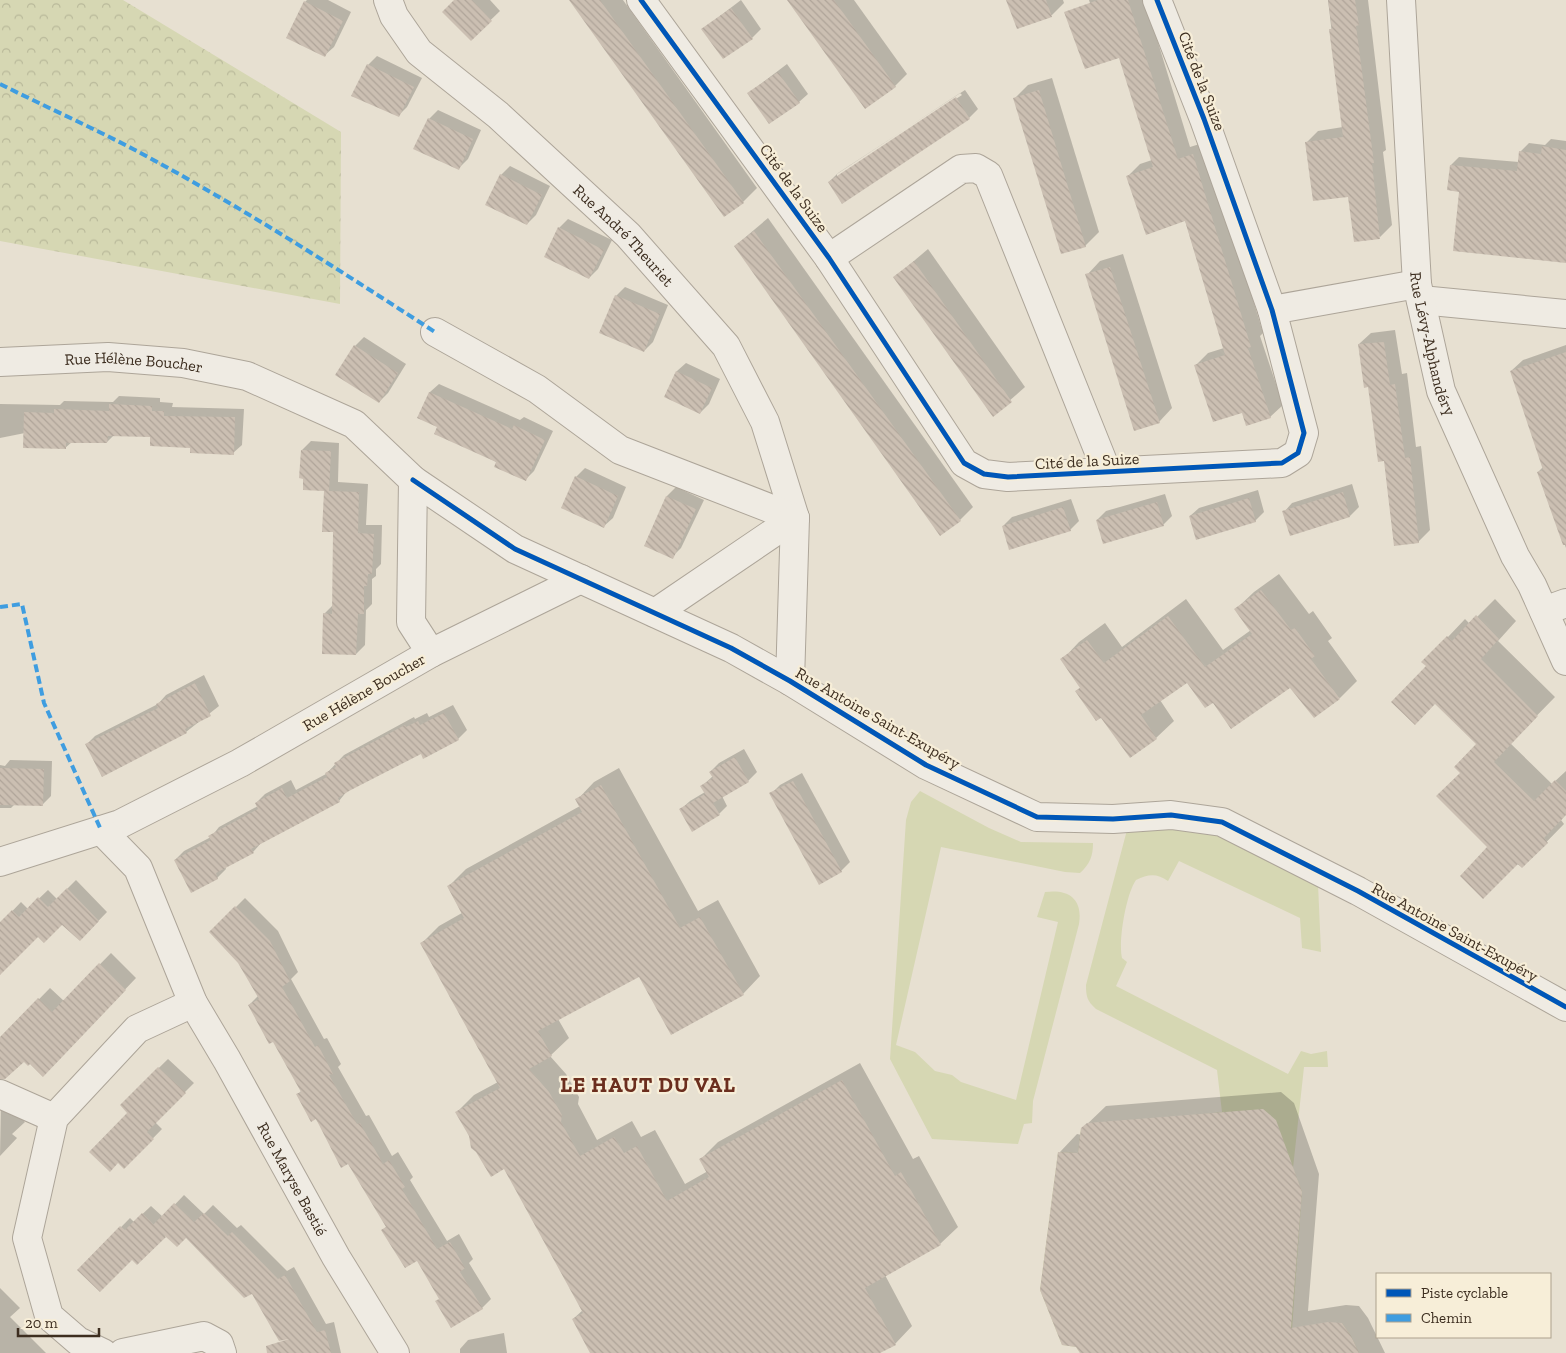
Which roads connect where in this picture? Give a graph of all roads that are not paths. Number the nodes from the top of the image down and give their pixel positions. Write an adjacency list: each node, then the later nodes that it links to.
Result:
1 (388, 0): 13 (street, Rue André Theuriet)
2 (641, 0): 5 (street, Cité de la Suize)
3 (1157, 0): 7 (street, Cité de la Suize)
4 (1401, 0): 6 (street, Rue Lévy-Alphandéry)
5 (829, 258): 11 (street, Cité de la Suize); 11 (street, Cité de la Suize)
6 (1419, 292): 7 (street); 8 (street); 15 (street, Rue Lévy-Alphandéry)
7 (1272, 310): 11 (street, Cité de la Suize)
8 (1566, 314)
9 (435, 332): 13 (street)
10 (0, 362): 12 (street, Rue Hélène Boucher)
11 (1107, 472)
12 (413, 480): 14 (street, Rue Antoine Saint-Exupéry); 17 (street, Rue Hélène Boucher)
13 (795, 518): 16 (street); 19 (street, Rue André Theuriet)
14 (581, 579): 16 (street, Rue Antoine Saint-Exupéry); 17 (street)
15 (1555, 607): 18 (street, Rue Lévy-Alphandéry)
16 (654, 613): 19 (street, Rue Antoine Saint-Exupéry)
17 (431, 653): 20 (street, Rue Hélène Boucher)
18 (1566, 661)
19 (790, 681): 23 (street, Rue Antoine Saint-Exupéry)
20 (101, 830): 21 (street, Rue Hélène Boucher); 22 (street, Rue Maryse Bastié)
21 (0, 862)
22 (193, 1003): 25 (street); 29 (street, Rue Maryse Bastié)
23 (1566, 1007)
24 (0, 1094): 25 (street)
25 (54, 1118): 26 (street)
26 (103, 1353)
27 (123, 1353): 28 (street)
28 (222, 1353)
29 (395, 1353)

